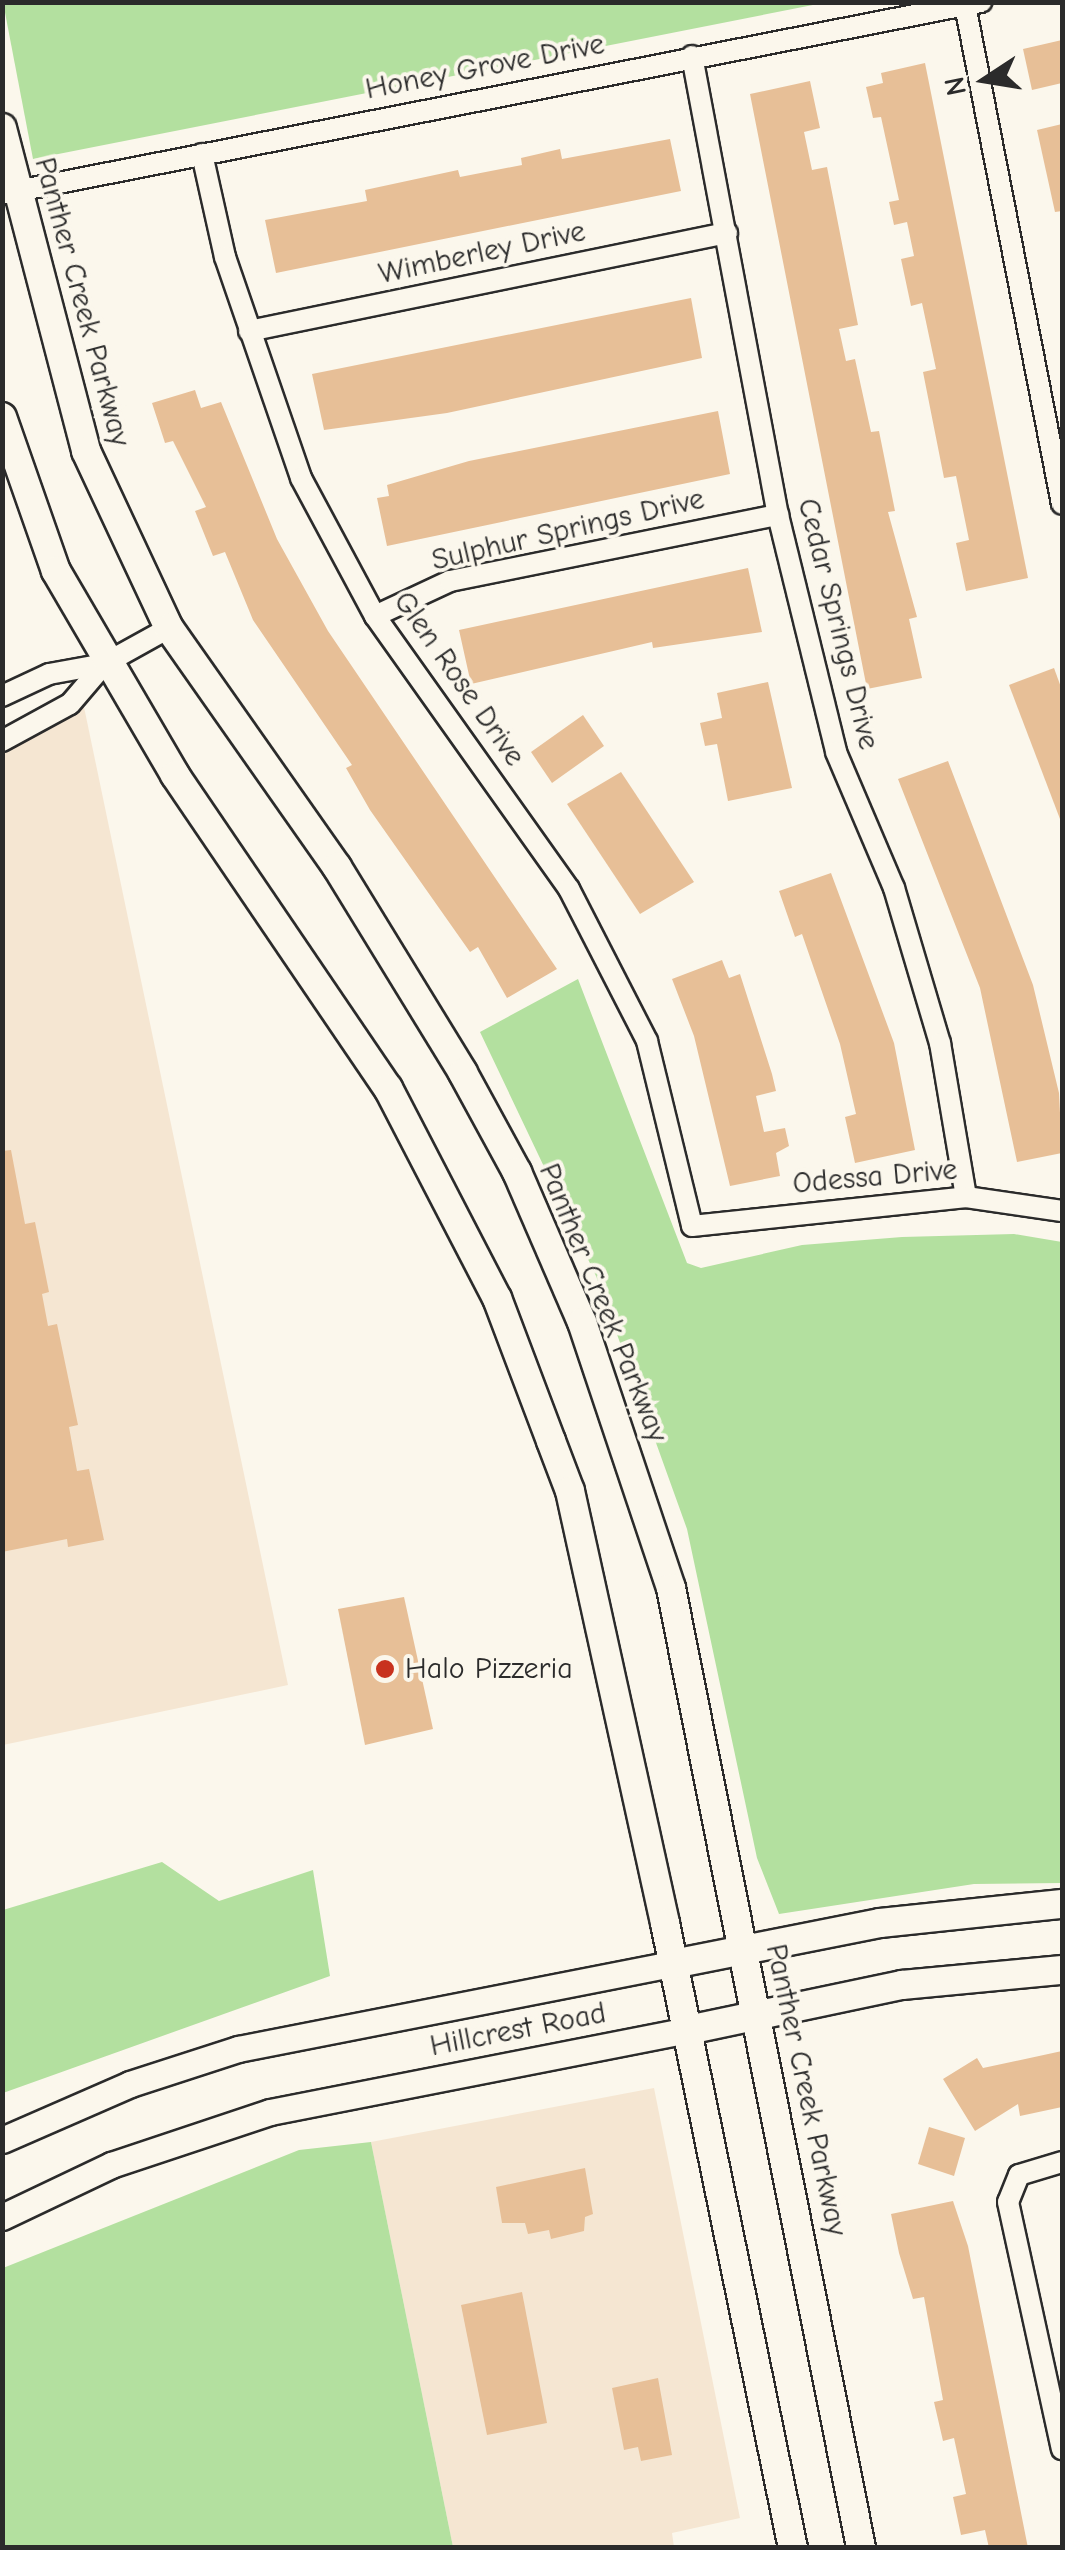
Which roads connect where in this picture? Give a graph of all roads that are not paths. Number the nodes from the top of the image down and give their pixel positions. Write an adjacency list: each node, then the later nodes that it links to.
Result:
1 (973, 4): 2 (street, Honey Grove Drive); 9 (street)
2 (692, 56): 4 (street, Honey Grove Drive); 6 (street, Cedar Springs Drive)
3 (2, 128): 5 (main road, Panther Creek Parkway)
4 (202, 154): 5 (street, Honey Grove Drive); 7 (street, Glen Rose Drive)
5 (9, 192): 12 (main road, Panther Creek Parkway)
6 (727, 233): 7 (street, Wimberley Drive); 10 (street, Cedar Springs Drive)
7 (249, 331): 11 (street, Glen Rose Drive)
8 (2, 417): 13 (main road)
9 (1062, 504)
10 (778, 515): 11 (street, Sulphur Springs Drive); 16 (street, Cedar Springs Drive)
11 (374, 616): 18 (street, Glen Rose Drive)
12 (169, 628): 13 (street); 20 (main road, Panther Creek Parkway)
13 (108, 661): 14 (street); 15 (street); 21 (main road)
14 (2, 696)
15 (2, 741)
16 (966, 1196): 17 (street, Odessa Drive); 18 (street, Odessa Drive)
17 (1062, 1212)
18 (692, 1226)
19 (1062, 1904): 20 (main road, Hillcrest Road)
20 (744, 1950): 21 (main road, Hillcrest Road); 23 (main road, Panther Creek Parkway)
21 (673, 1964): 24 (main road); 25 (street, Hillcrest Road)
22 (1062, 1970): 23 (main road, Hillcrest Road)
23 (758, 2014): 24 (main road, Hillcrest Road); 30 (main road, Panther Creek Parkway)
24 (688, 2030): 27 (street, Hillcrest Road); 29 (main road)
25 (2, 2140)
26 (1062, 2162): 28 (street)
27 (2, 2216)
28 (1061, 2436)
29 (793, 2548)
30 (860, 2548)

